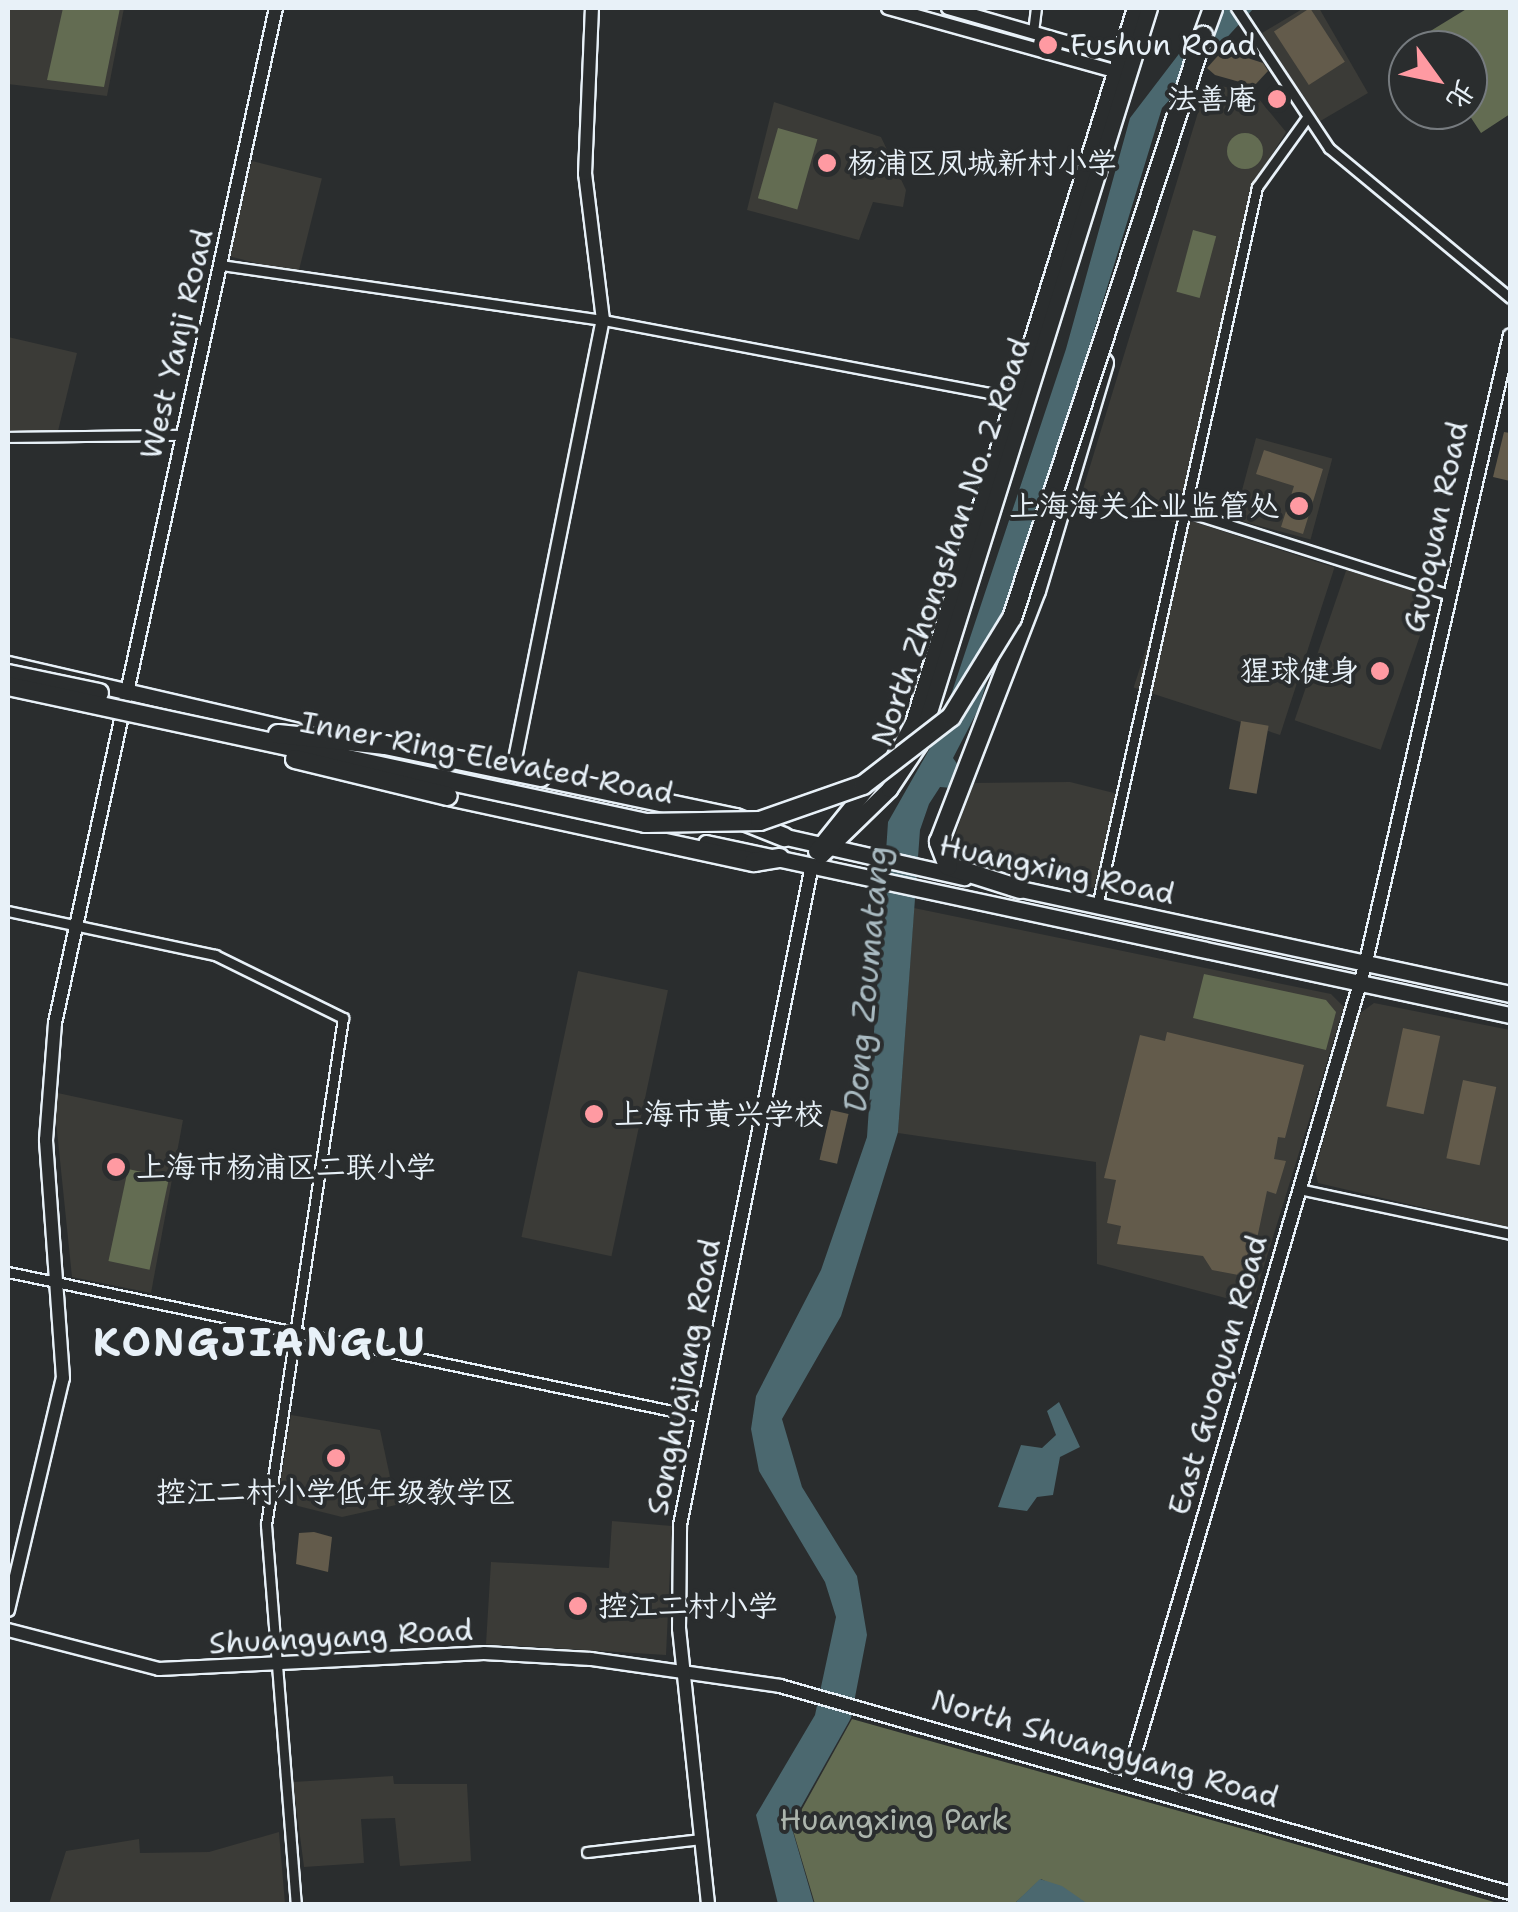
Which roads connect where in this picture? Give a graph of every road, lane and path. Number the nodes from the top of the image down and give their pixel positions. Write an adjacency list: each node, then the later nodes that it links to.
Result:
1 (276, 8): 15 (street, West Yanji Road)
2 (592, 8): 17 (street)
3 (888, 8): 12 (street)
4 (948, 8): 12 (street)
5 (1036, 8): 11 (street)
6 (1135, 8): 12 (main road, North Zhongshan No. 2 Road)
7 (1149, 8): 12 (main road, North Zhongshan No. 2 Road)
8 (1201, 8): 31 (highway, Inner Ring Elevated Road, bridge)
9 (1213, 8): 14 (highway, Inner Ring Elevated Road, bridge)
10 (1236, 8): 13 (street)
11 (1033, 32)
12 (1123, 66): 19 (main road, North Zhongshan No. 2 Road)
13 (1306, 120): 16 (street); 22 (street)
14 (1149, 204): 30 (highway, Inner Ring Elevated Road, bridge); 40 (highway, bridge)
15 (221, 265): 17 (street); 20 (street, West Yanji Road)
16 (1510, 298)
17 (602, 320): 19 (street); 32 (street)
18 (1510, 335): 23 (street, Guoquan Road)
19 (1024, 400): 35 (main road, North Zhongshan No. 2 Road)
20 (182, 435): 21 (street); 27 (street, West Yanji Road)
21 (8, 436)
22 (1186, 511): 23 (street); 41 (street)
23 (1446, 594): 44 (street, Guoquan Road)
24 (8, 664): 27 (main road, Huangxing Road)
25 (8, 674): 31 (highway, Inner Ring Elevated Road, bridge)
26 (8, 686): 30 (highway, Inner Ring Elevated Road, bridge)
27 (129, 691): 29 (street, West Yanji Road); 32 (main road, Huangxing Road)
28 (8, 694): 29 (main road, Huangxing Road)
29 (124, 718): 33 (main road, Huangxing Road); 43 (street, West Yanji Road)
30 (175, 722): 36 (highway, bridge)
31 (278, 734): 34 (highway, bridge)
32 (511, 778): 33 (street); 34 (main road, Huangxing Road)
33 (506, 802): 36 (main road, Huangxing Road)
34 (784, 837): 35 (main road, Huangxing Road)
35 (822, 848): 37 (main road, North Zhongshan No. 2 Road); 38 (main road, Huangxing Road)
36 (780, 858): 37 (main road, Huangxing Road)
37 (812, 865): 38 (main road, Huangxing Road); 53 (street, Songhuajiang Road)
38 (880, 869): 39 (main road, Huangxing Road)
39 (920, 877): 40 (main road, Huangxing Road); 45 (main road, Huangxing Road)
40 (1020, 889): 41 (main road, Huangxing Road)
41 (1098, 906): 44 (main road, Huangxing Road)
42 (8, 911): 43 (street)
43 (78, 923): 51 (street, West Yanji Road); 52 (street)
44 (1365, 966): 45 (street, Guoquan Road); 46 (main road, Huangxing Road)
45 (1358, 984): 47 (main road, Huangxing Road); 48 (street, East Guoquan Road)
46 (1510, 994)
47 (1510, 1014)
48 (1299, 1189): 49 (street); 58 (street, East Guoquan Road)
49 (1510, 1234)
50 (8, 1272): 51 (street)
51 (62, 1286): 52 (street); 54 (street, West Yanji Road)
52 (296, 1332): 53 (street); 56 (street)
53 (696, 1416): 57 (street, Songhuajiang Road)
54 (8, 1610)
55 (8, 1630): 56 (street, Shuangyang Road)
56 (274, 1664): 57 (street, Shuangyang Road); 62 (street)
57 (682, 1672): 58 (street, North Shuangyang Road); 59 (street, Songhuajiang Road)
58 (1127, 1780): 61 (street, North Shuangyang Road)
59 (701, 1839): 60 (street); 63 (street, Songhuajiang Road)
60 (587, 1852)
61 (1510, 1893)
62 (296, 1904)
63 (708, 1904)

